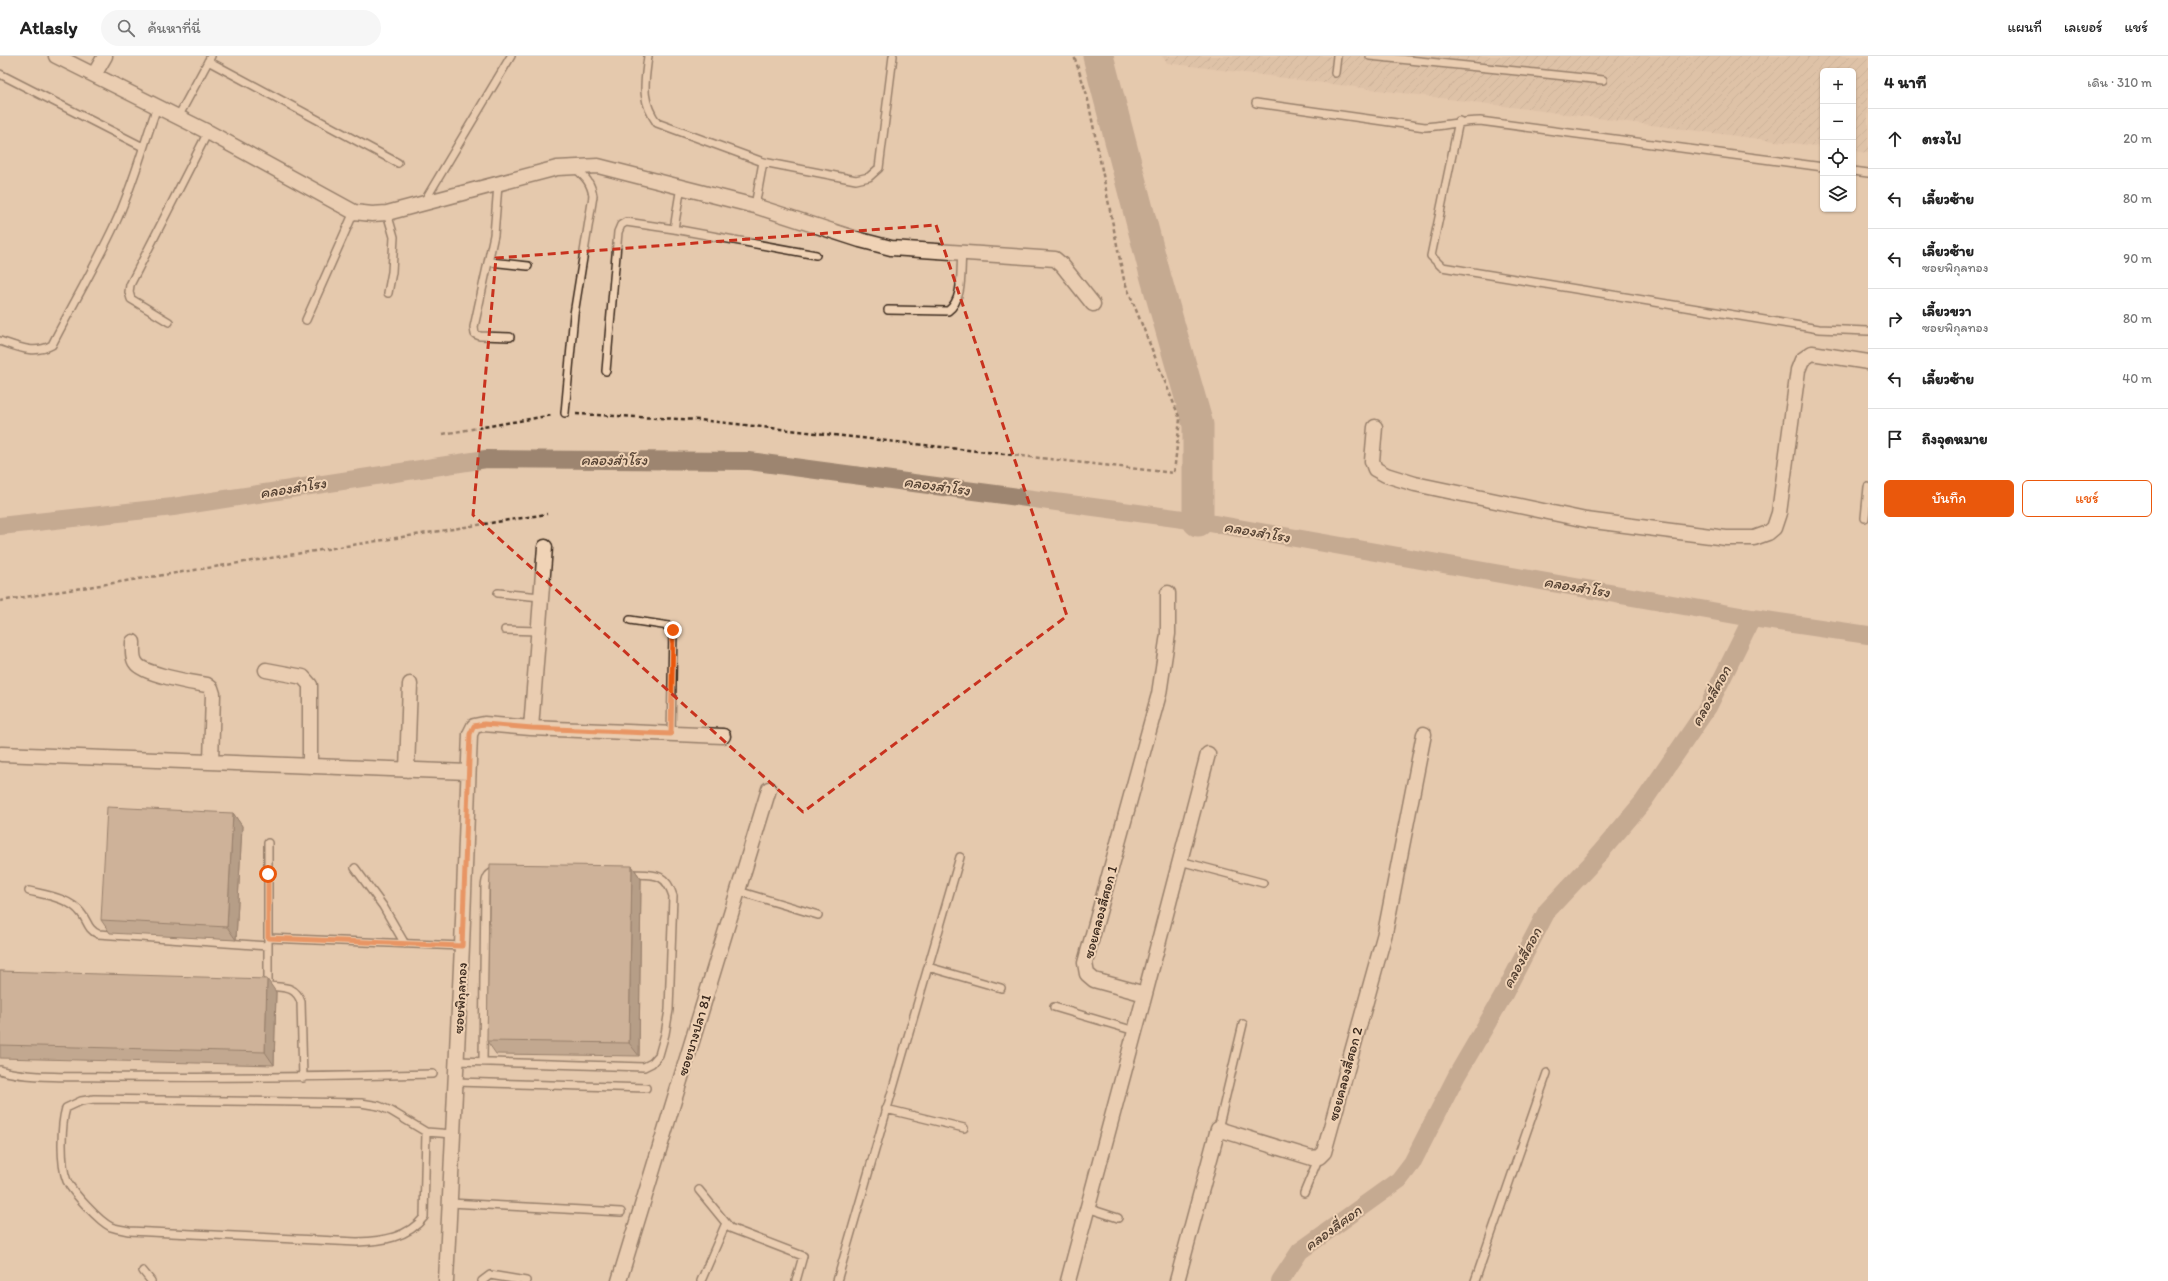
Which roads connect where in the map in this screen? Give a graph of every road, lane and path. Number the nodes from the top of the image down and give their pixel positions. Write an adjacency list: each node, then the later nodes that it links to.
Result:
1 (56, 56): 12 (street)
2 (105, 56): 12 (street)
3 (511, 56): 28 (lane)
4 (648, 56): 20 (lane)
5 (893, 56): 20 (lane)
6 (1074, 56): 47 (path)
7 (1337, 56): 10 (lane)
8 (1370, 56): 13 (lane)
9 (209, 59): 16 (lane); 21 (lane)
10 (1335, 73)
11 (0, 74): 19 (lane)
12 (94, 75): 15 (street)
13 (1603, 80)
14 (1256, 103): 17 (lane)
15 (157, 106): 16 (street); 19 (lane)
16 (178, 117): 18 (street)
17 (1459, 120): 23 (lane); 42 (lane)
18 (208, 132): 30 (street); 41 (lane)
19 (143, 147): 44 (lane)
20 (763, 162): 29 (lane)
21 (398, 163)
22 (574, 166): 26 (street); 27 (street); 47 (lane)
23 (1820, 167)
24 (1856, 171): 25 (lane)
25 (1868, 173)
26 (498, 185): 28 (street); 35 (lane)
27 (681, 186): 29 (street); 32 (lane)
28 (423, 204): 31 (street)
29 (754, 206): 33 (street)
30 (354, 212): 31 (street); 40 (lane)
31 (387, 213): 37 (lane)
32 (674, 229): 34 (lane); 46 (lane)
33 (962, 253): 38 (street); 39 (lane)
34 (816, 255)
35 (490, 262): 36 (lane); 43 (lane)
36 (528, 266)
37 (388, 293)
38 (1093, 304)
39 (888, 310)
40 (306, 320)
41 (169, 322)
42 (1868, 331)
43 (510, 337)
44 (0, 341)
45 (1868, 362): 48 (street)
46 (606, 372)
47 (565, 413): 49 (path)
48 (1375, 427)
49 (443, 434)
50 (1868, 487): 52 (lane)
51 (547, 514): 57 (path)
52 (1866, 518)
53 (546, 547): 56 (street)
54 (1168, 593): 93 (street, ซอยคลองสี่ศอก 1)
55 (498, 594): 56 (lane)
56 (541, 597): 60 (street)
57 (0, 601)
58 (630, 620): 65 (lane)
59 (505, 630): 60 (lane)
60 (538, 631): 64 (street)
61 (133, 642): 70 (street)
62 (266, 670): 71 (street)
63 (410, 684): 72 (street)
64 (532, 728): 65 (street, ซอยพิกุลทอง); 73 (street, ซอยพิกุลทอง)
65 (671, 734): 67 (street, ซอยพิกุลทอง)
66 (1424, 734): 109 (street, ซอยคลองสี่ศอก 2)
67 (723, 736)
68 (0, 754): 70 (street)
69 (1208, 754): 77 (street)
70 (211, 762): 71 (street)
71 (310, 766): 72 (street)
72 (407, 770): 73 (street)
73 (468, 772): 88 (street, ซอยพิกุลทอง)
74 (768, 789): 83 (street, ซอยบางปลา 81)
75 (268, 843): 85 (lane)
76 (960, 857): 89 (lane)
77 (1180, 861): 81 (lane); 93 (street)
78 (355, 868): 86 (lane)
79 (506, 870): 97 (lane)
80 (618, 874): 97 (lane)
81 (1263, 883)
82 (29, 890): 87 (lane)
83 (738, 891): 84 (lane); 122 (street, ซอยบางปลา 81)
84 (818, 915)
85 (268, 938): 86 (lane); 87 (lane)
86 (404, 944): 88 (lane)
87 (268, 946): 91 (lane)
88 (462, 946): 99 (street, ซอยพิกุลทอง)
89 (928, 967): 92 (lane); 104 (lane)
90 (253, 986): 91 (lane)
91 (268, 986): 102 (lane)
92 (1001, 988)
93 (1145, 994): 96 (street)
94 (1054, 1007): 96 (lane)
95 (1243, 1024): 106 (lane)
96 (1135, 1031): 113 (street)
97 (483, 1062): 99 (lane)
98 (0, 1070): 102 (lane)
99 (454, 1072): 103 (lane); 108 (street, ซอยพิกุลทอง)
100 (1547, 1073): 128 (lane)
101 (433, 1074): 102 (lane)
102 (303, 1078)
103 (646, 1088)
104 (886, 1109): 105 (lane); 125 (lane)
105 (964, 1128)
106 (1218, 1129): 109 (street); 127 (street)
107 (426, 1132): 107 (lane); 108 (lane)
108 (453, 1134): 112 (street, ซอยพิกุลทอง)
109 (1319, 1157): 111 (lane)
110 (699, 1190): 116 (lane)
111 (1304, 1193)
112 (450, 1203): 114 (lane); 119 (street, ซอยพิกุลทอง)
113 (1087, 1208): 115 (lane); 126 (street)
114 (621, 1212)
115 (1118, 1218)
116 (726, 1223): 123 (lane); 124 (lane)
117 (143, 1271): 118 (lane)
118 (150, 1281)
119 (446, 1281)
120 (482, 1281): 121 (lane)
121 (526, 1281)
122 (620, 1281)
123 (701, 1281)
124 (796, 1281)
125 (837, 1281)
126 (1068, 1281)
127 (1177, 1281)
128 (1475, 1281)

